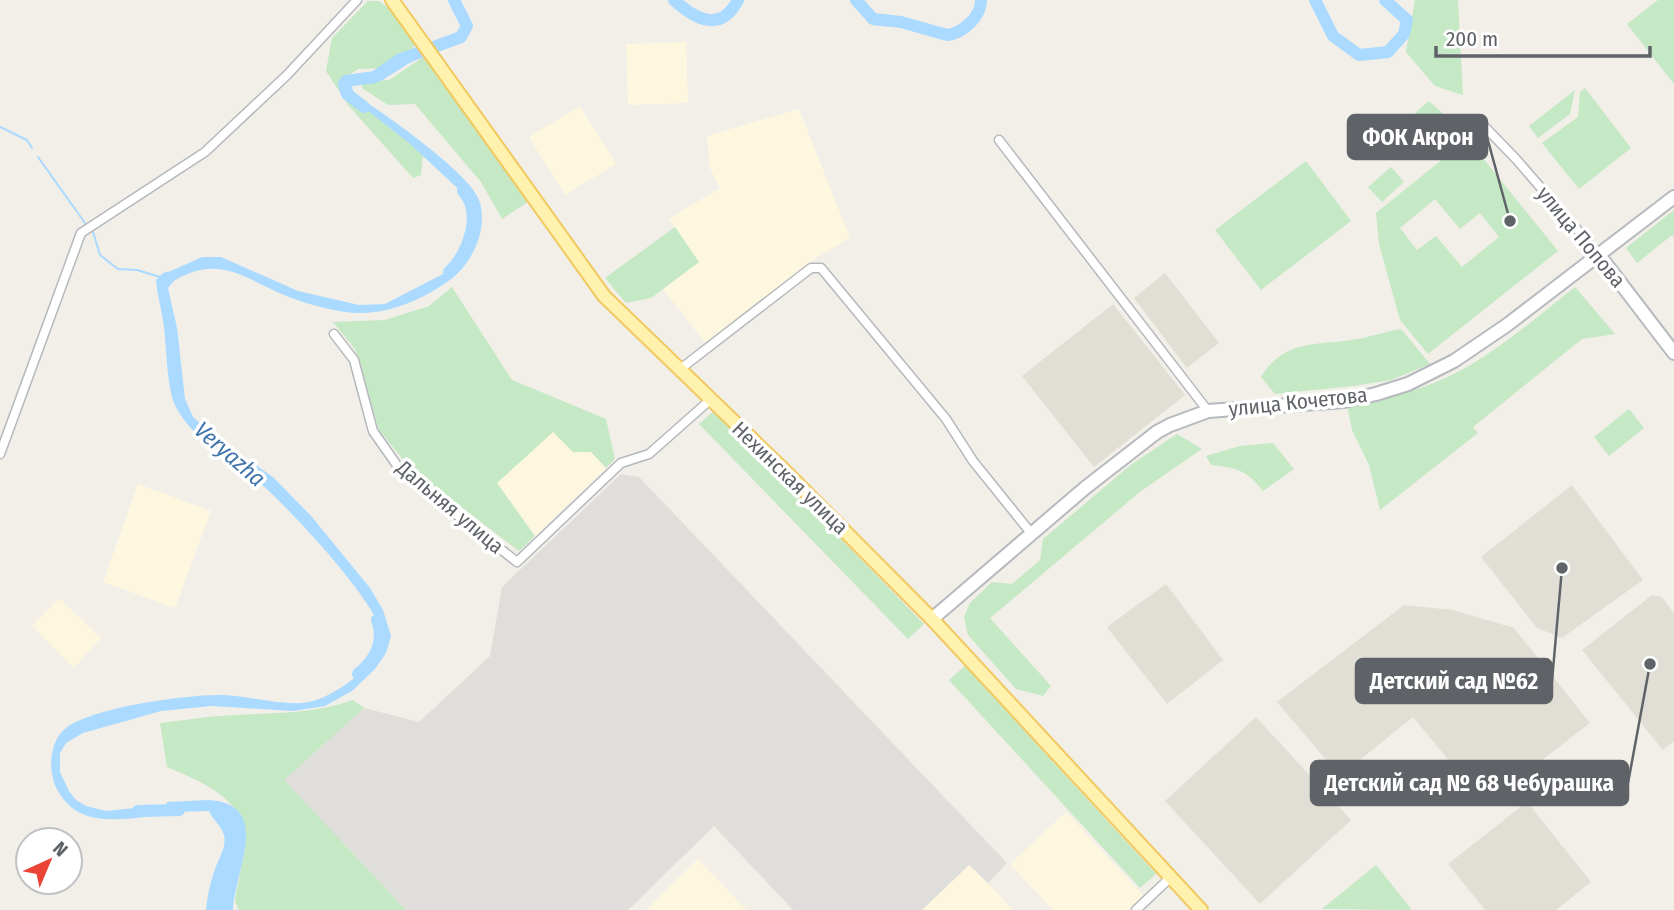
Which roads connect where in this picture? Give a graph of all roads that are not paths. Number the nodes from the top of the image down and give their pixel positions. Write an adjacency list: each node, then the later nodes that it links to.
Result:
1 (357, 0): 12 (street)
2 (392, 0): 9 (main road, Нехинская улица)
3 (1484, 126): 6 (street, улица Попова)
4 (999, 140): 11 (street)
5 (1674, 197): 6 (main road, улица Кочетова)
6 (1599, 255): 8 (main road, улица Попова); 11 (main road, улица Кочетова)
7 (334, 334): 10 (street, Дальняя улица)
8 (1674, 352)
9 (678, 370): 10 (main road, Нехинская улица); 13 (street)
10 (710, 400): 14 (main road, Нехинская улица)
11 (1208, 411): 13 (main road, улица Кочетова)
12 (0, 454)
13 (1031, 533): 14 (main road, улица Кочетова)
14 (932, 619): 15 (main road, Нехинская улица)
15 (1171, 877): 16 (street); 17 (main road, Нехинская улица)
16 (1136, 910)
17 (1201, 910)

